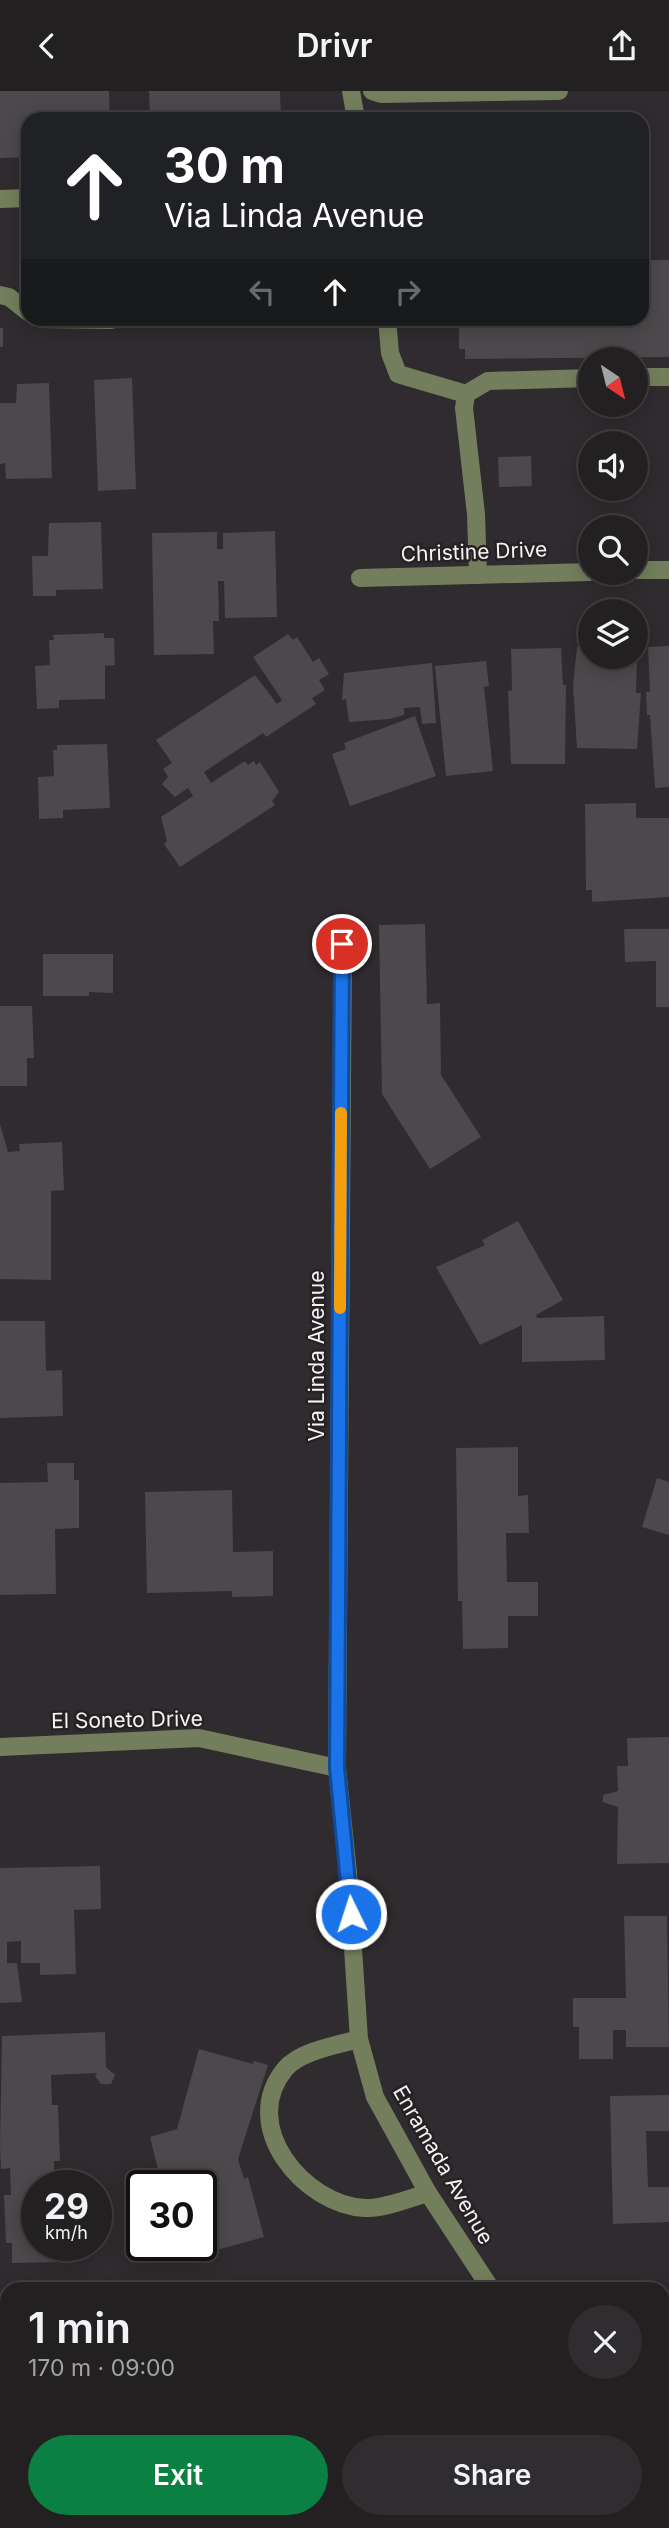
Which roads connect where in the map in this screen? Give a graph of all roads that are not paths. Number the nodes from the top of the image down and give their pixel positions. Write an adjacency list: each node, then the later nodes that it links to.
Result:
1 (351, 91): 4 (street)
2 (372, 91): 3 (street)
3 (559, 91)
4 (355, 112)
5 (21, 198): 6 (street)
6 (0, 199)
7 (0, 295): 8 (street)
8 (21, 306)
9 (388, 326): 13 (street)
10 (648, 377): 11 (street)
11 (669, 377)
12 (578, 378): 13 (street)
13 (466, 394): 17 (street)
14 (669, 570): 15 (street)
15 (648, 571)
16 (578, 572): 17 (street, Christine Drive)
17 (478, 575): 18 (street, Christine Drive)
18 (360, 578)
19 (342, 944): 21 (street, Via Linda Avenue)
20 (0, 1747): 21 (street, El Soneto Drive)
21 (337, 1768): 22 (street, Enramada Avenue)
22 (359, 2039): 23 (street, Enramada Avenue); 23 (street)
23 (428, 2193): 24 (street, Enramada Avenue)
24 (486, 2282)

